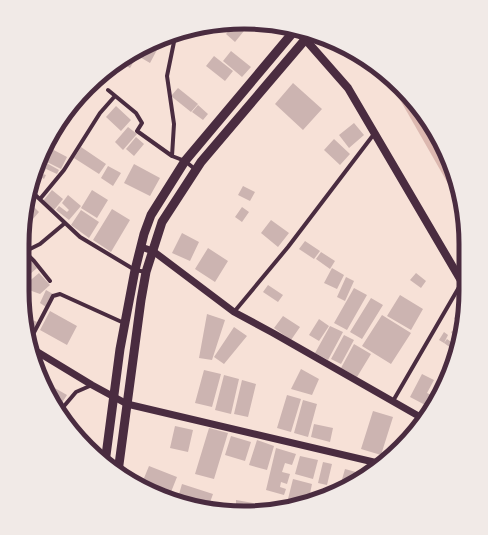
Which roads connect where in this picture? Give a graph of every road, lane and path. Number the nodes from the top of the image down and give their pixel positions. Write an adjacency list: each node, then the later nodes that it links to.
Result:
1 (291, 34): 9 (main road)
2 (306, 38): 10 (main road)
3 (308, 39): 7 (main road)
4 (174, 40): 8 (street)
5 (108, 90): 6 (street)
6 (115, 96): 8 (street); 12 (street)
7 (374, 134): 20 (main road); 23 (street)
8 (172, 156): 9 (street)
9 (185, 161): 10 (street); 14 (main road)
10 (196, 170): 16 (main road)
11 (35, 194): 12 (street)
12 (40, 199): 13 (street)
13 (65, 223): 15 (street); 18 (street)
14 (141, 247): 16 (street); 18 (main road)
15 (29, 250)
16 (153, 251): 19 (main road); 23 (street)
17 (29, 255): 21 (street)
18 (135, 270): 19 (street); 24 (main road)
19 (146, 272): 30 (main road)
20 (459, 276)
21 (50, 281)
22 (459, 290): 29 (street)
23 (234, 312): 29 (street)
24 (125, 323): 25 (street); 28 (main road)
25 (33, 334)
26 (38, 352): 27 (street)
27 (92, 385): 28 (street); 31 (street)
28 (113, 396): 30 (street); 33 (main road)
29 (393, 401): 32 (street)
30 (127, 404): 34 (street); 35 (main road)
31 (63, 407)
32 (419, 416)
33 (106, 456)
34 (375, 462)
35 (119, 466)

